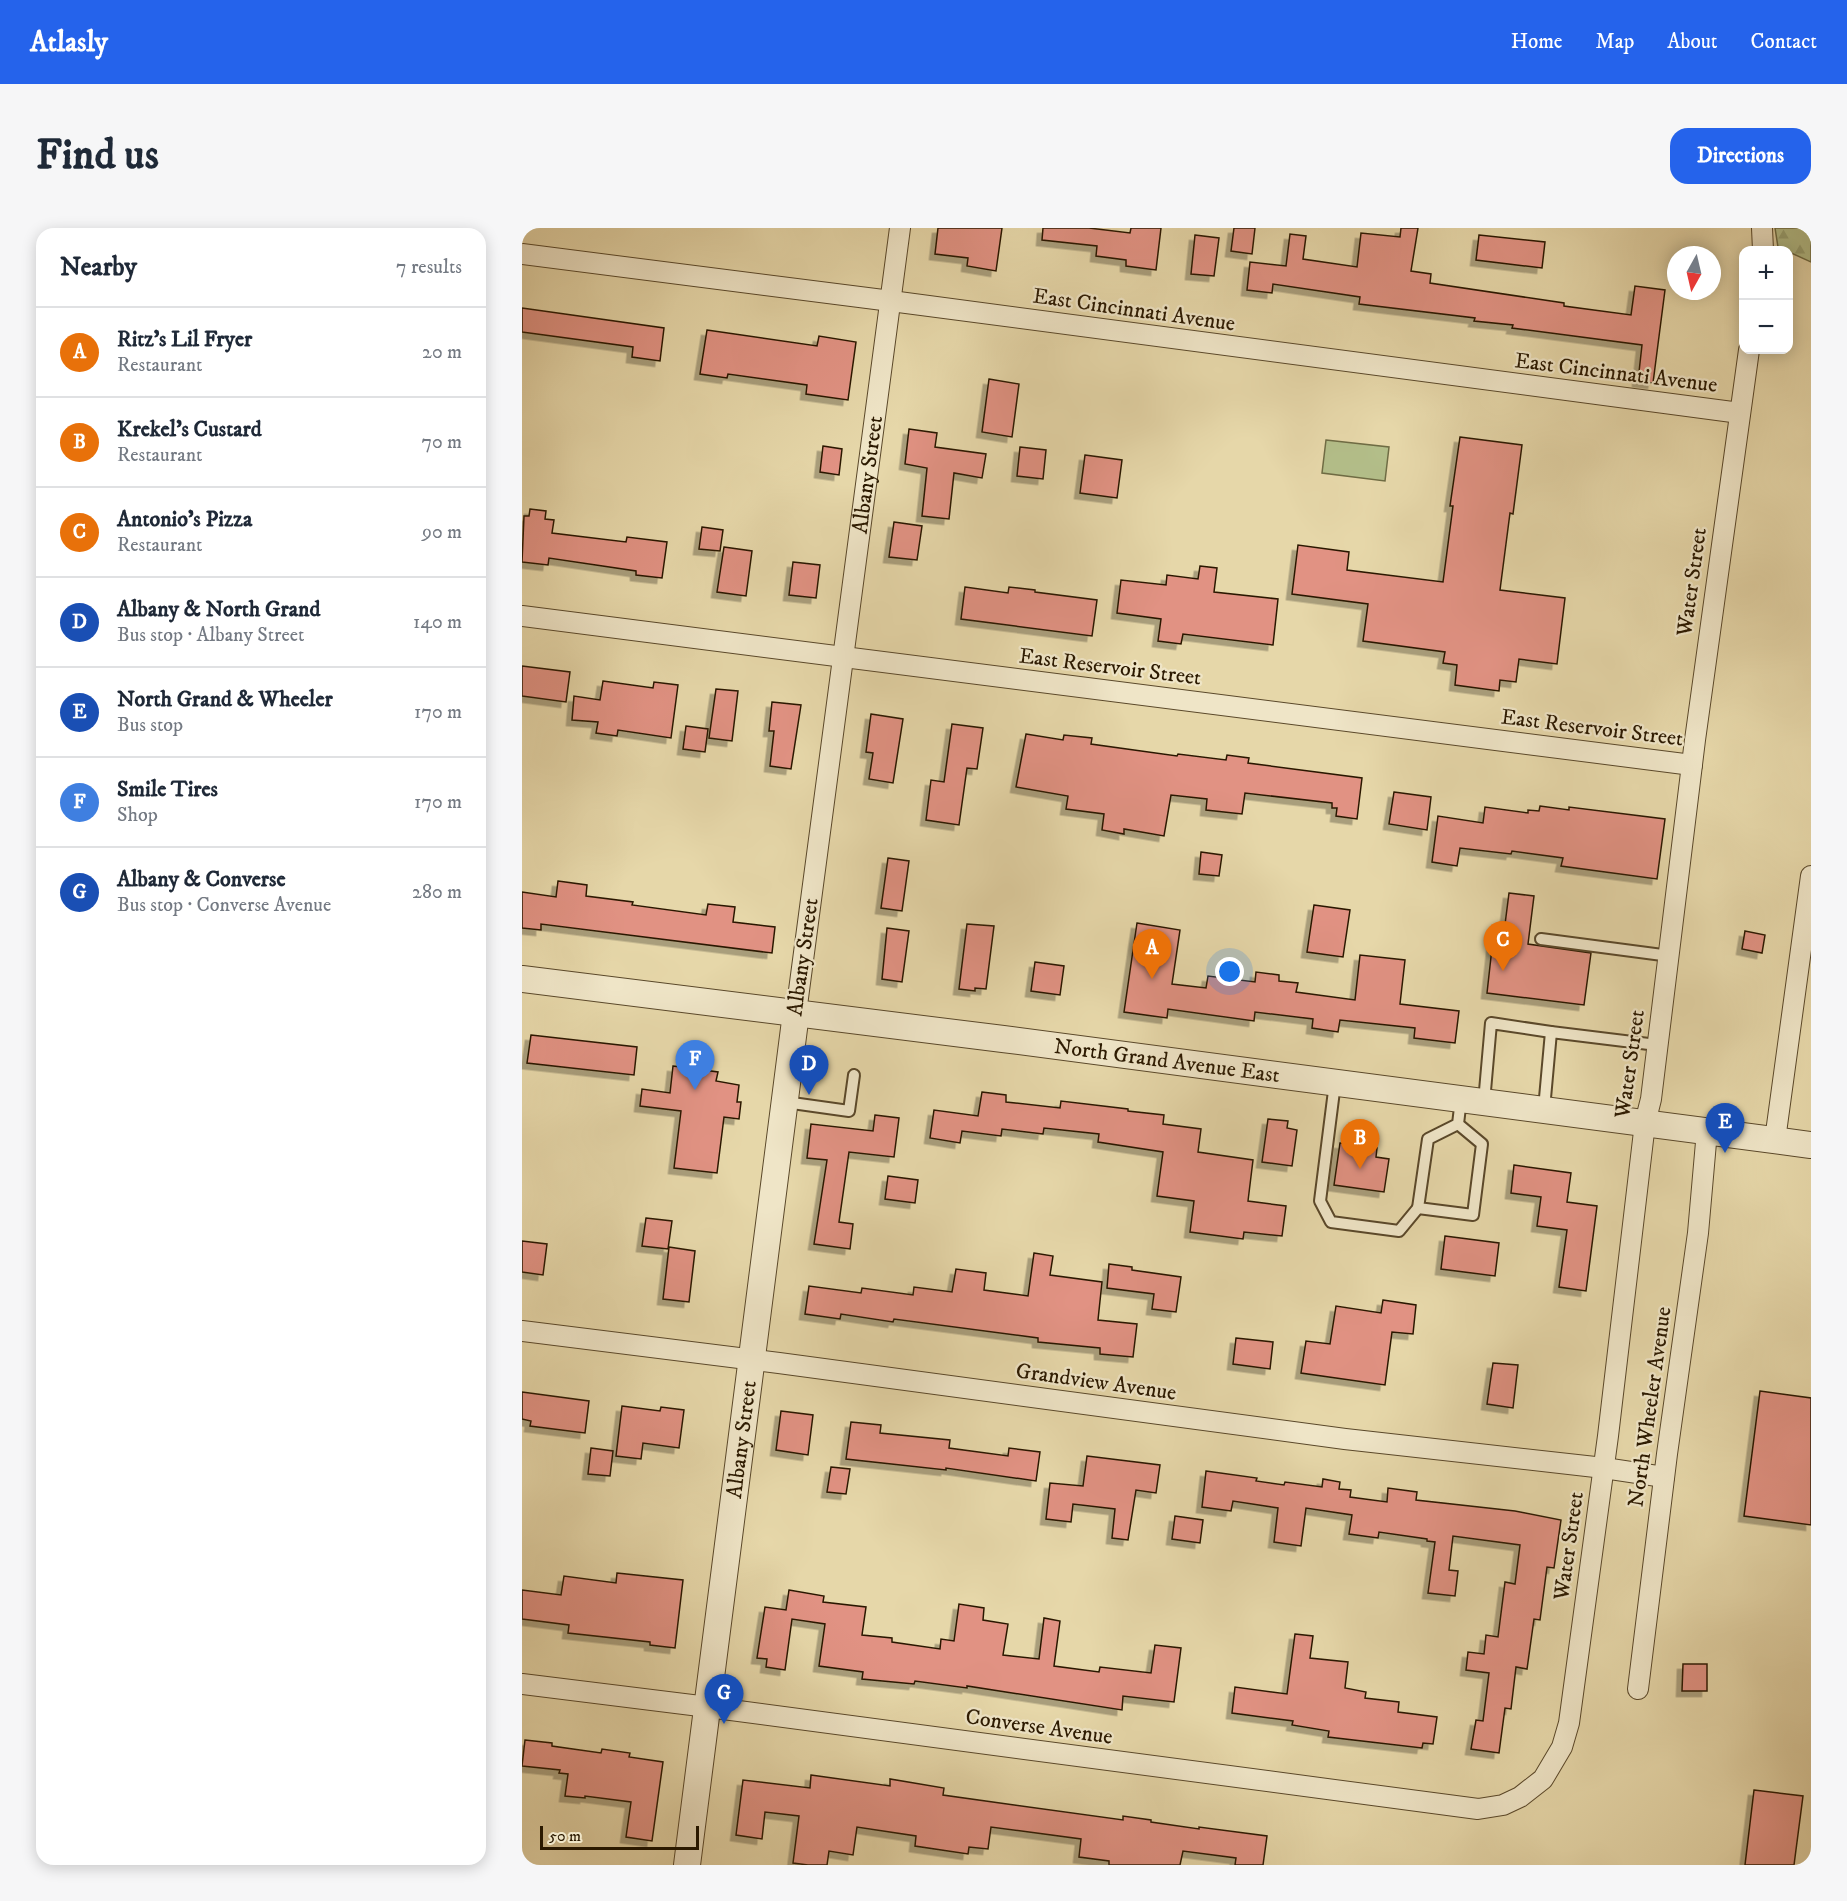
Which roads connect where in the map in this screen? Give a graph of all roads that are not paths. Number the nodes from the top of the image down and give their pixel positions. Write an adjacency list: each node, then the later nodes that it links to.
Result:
1 (900, 228): 5 (street, Albany Street)
2 (1762, 228): 3 (street)
3 (1763, 246)
4 (522, 254): 5 (street, East Cincinnati Avenue)
5 (891, 301): 7 (street, East Cincinnati Avenue); 9 (street, Albany Street)
6 (1748, 354): 7 (street, Water Street)
7 (1740, 413): 10 (street, Water Street)
8 (522, 616): 9 (street, East Reservoir Street)
9 (844, 658): 10 (street, East Reservoir Street); 15 (street, Albany Street)
10 (1692, 765): 13 (street, Water Street)
11 (1811, 876): 25 (street)
12 (1541, 939): 13 (lane)
13 (1670, 956): 17 (street, Water Street)
14 (522, 979): 15 (street, North Grand Avenue East)
15 (796, 1013): 19 (street, North Grand Avenue East); 20 (street, Albany Street)
16 (1551, 1032): 17 (lane); 21 (lane); 22 (lane)
17 (1657, 1044): 23 (street, Water Street)
18 (854, 1075): 20 (lane)
19 (1335, 1083): 21 (street, North Grand Avenue East); 27 (lane)
20 (784, 1102): 29 (street, Albany Street)
21 (1468, 1108): 22 (street, North Grand Avenue East); 27 (lane); 27 (lane)
22 (1544, 1110): 23 (street, North Grand Avenue East)
23 (1645, 1123): 24 (street, North Grand Avenue East); 30 (street, Water Street)
24 (1707, 1131): 25 (street, North Grand Avenue East); 31 (street, North Wheeler Avenue)
25 (1775, 1140): 26 (street, North Grand Avenue East)
26 (1811, 1145)
27 (1418, 1208)
28 (522, 1331): 29 (street, Grandview Avenue)
29 (752, 1359): 30 (street, Grandview Avenue); 34 (street, Albany Street)
30 (1604, 1468): 31 (street, Grandview Avenue); 35 (street, Water Street)
31 (1664, 1476): 33 (street, North Wheeler Avenue)
32 (522, 1684): 34 (street, Converse Avenue)
33 (1638, 1689)
34 (708, 1707): 35 (street, Converse Avenue); 36 (street, Albany Street)
35 (1543, 1779)
36 (687, 1865)

